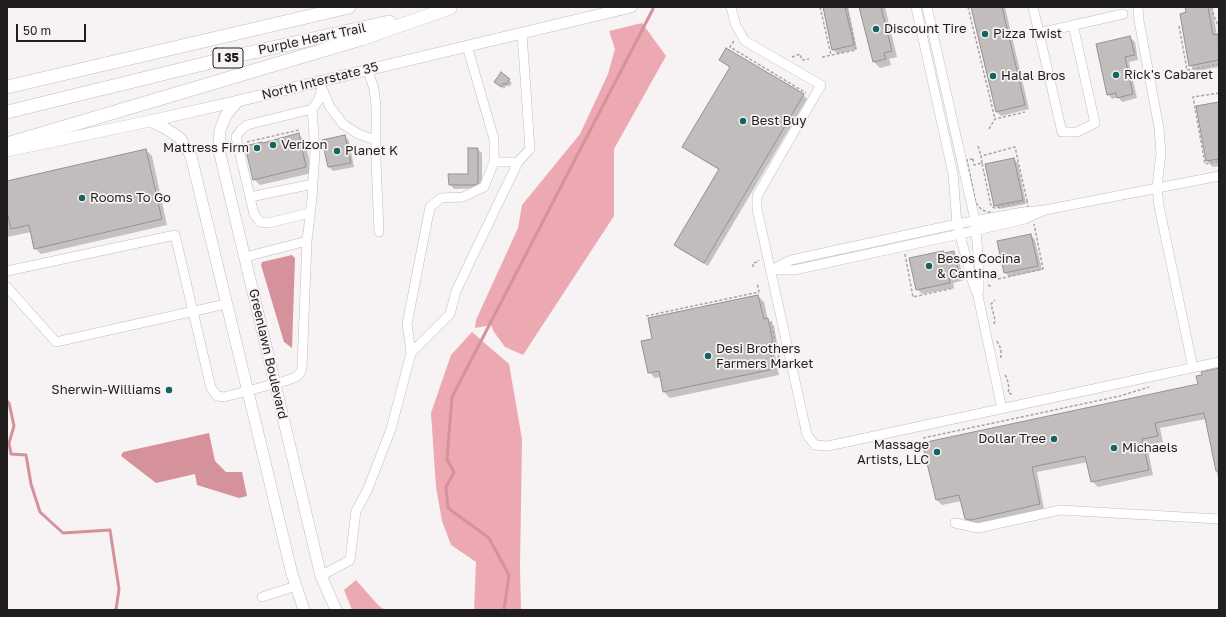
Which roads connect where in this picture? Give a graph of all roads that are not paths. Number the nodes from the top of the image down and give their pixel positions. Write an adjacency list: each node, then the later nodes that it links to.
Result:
1 (349, 7): 16 (highway, Purple Heart Trail / I 35)
2 (631, 7): 11 (main road, North Interstate 35)
3 (731, 7): 39 (lane)
4 (916, 7): 33 (lane)
5 (927, 7): 32 (lane)
6 (1033, 7): 12 (lane)
7 (1138, 7): 28 (lane)
8 (452, 8): 19 (highway, Purple Heart Trail / I 35); 22 (highway)
9 (1123, 14): 10 (lane)
10 (1073, 25): 12 (lane); 12 (lane)
11 (522, 33): 13 (main road, North Interstate 35); 25 (lane)
12 (1039, 33)
13 (467, 46): 14 (main road, North Interstate 35); 24 (lane)
14 (368, 70): 15 (main road, North Interstate 35); 21 (lane)
15 (321, 85): 17 (main road, North Interstate 35); 18 (lane); 21 (lane)
16 (7, 87)
17 (238, 101): 20 (main road, North Interstate 35); 38 (main road, Greenlawn Boulevard)
18 (312, 110): 27 (lane); 29 (lane)
19 (7, 112)
20 (150, 121): 23 (main road, North Interstate 35); 43 (main road)
21 (376, 140): 35 (lane)
22 (7, 144)
23 (7, 151)
24 (494, 162): 25 (lane); 45 (lane)
25 (518, 162): 45 (lane)
26 (1219, 176): 28 (lane)
27 (313, 184): 29 (lane); 31 (lane)
28 (1157, 187): 30 (lane); 47 (lane)
29 (250, 196): 31 (lane)
30 (1045, 210): 32 (lane); 34 (lane)
31 (310, 213): 37 (lane)
32 (975, 220): 33 (lane); 34 (lane)
33 (957, 224): 36 (lane); 39 (lane)
34 (976, 230): 36 (lane); 42 (lane)
35 (379, 232)
36 (960, 234): 39 (lane); 42 (lane)
37 (307, 241): 38 (lane); 48 (lane)
38 (245, 257): 48 (main road, Greenlawn Boulevard)
39 (770, 270): 50 (lane)
40 (7, 271): 44 (lane)
41 (7, 287): 44 (lane)
42 (978, 296): 50 (lane)
43 (226, 304): 44 (lane); 49 (main road)
44 (193, 311): 49 (lane)
45 (411, 353): 53 (lane)
46 (1219, 362): 47 (lane)
47 (1193, 368): 50 (lane)
48 (275, 384): 49 (lane); 53 (main road, Greenlawn Boulevard)
49 (247, 391): 54 (main road)
50 (1002, 409)
51 (1219, 519): 52 (lane)
52 (955, 523)
53 (322, 576): 57 (main road, Greenlawn Boulevard)
54 (296, 586): 55 (lane); 56 (main road)
55 (262, 597)
56 (304, 610)
57 (336, 610)

